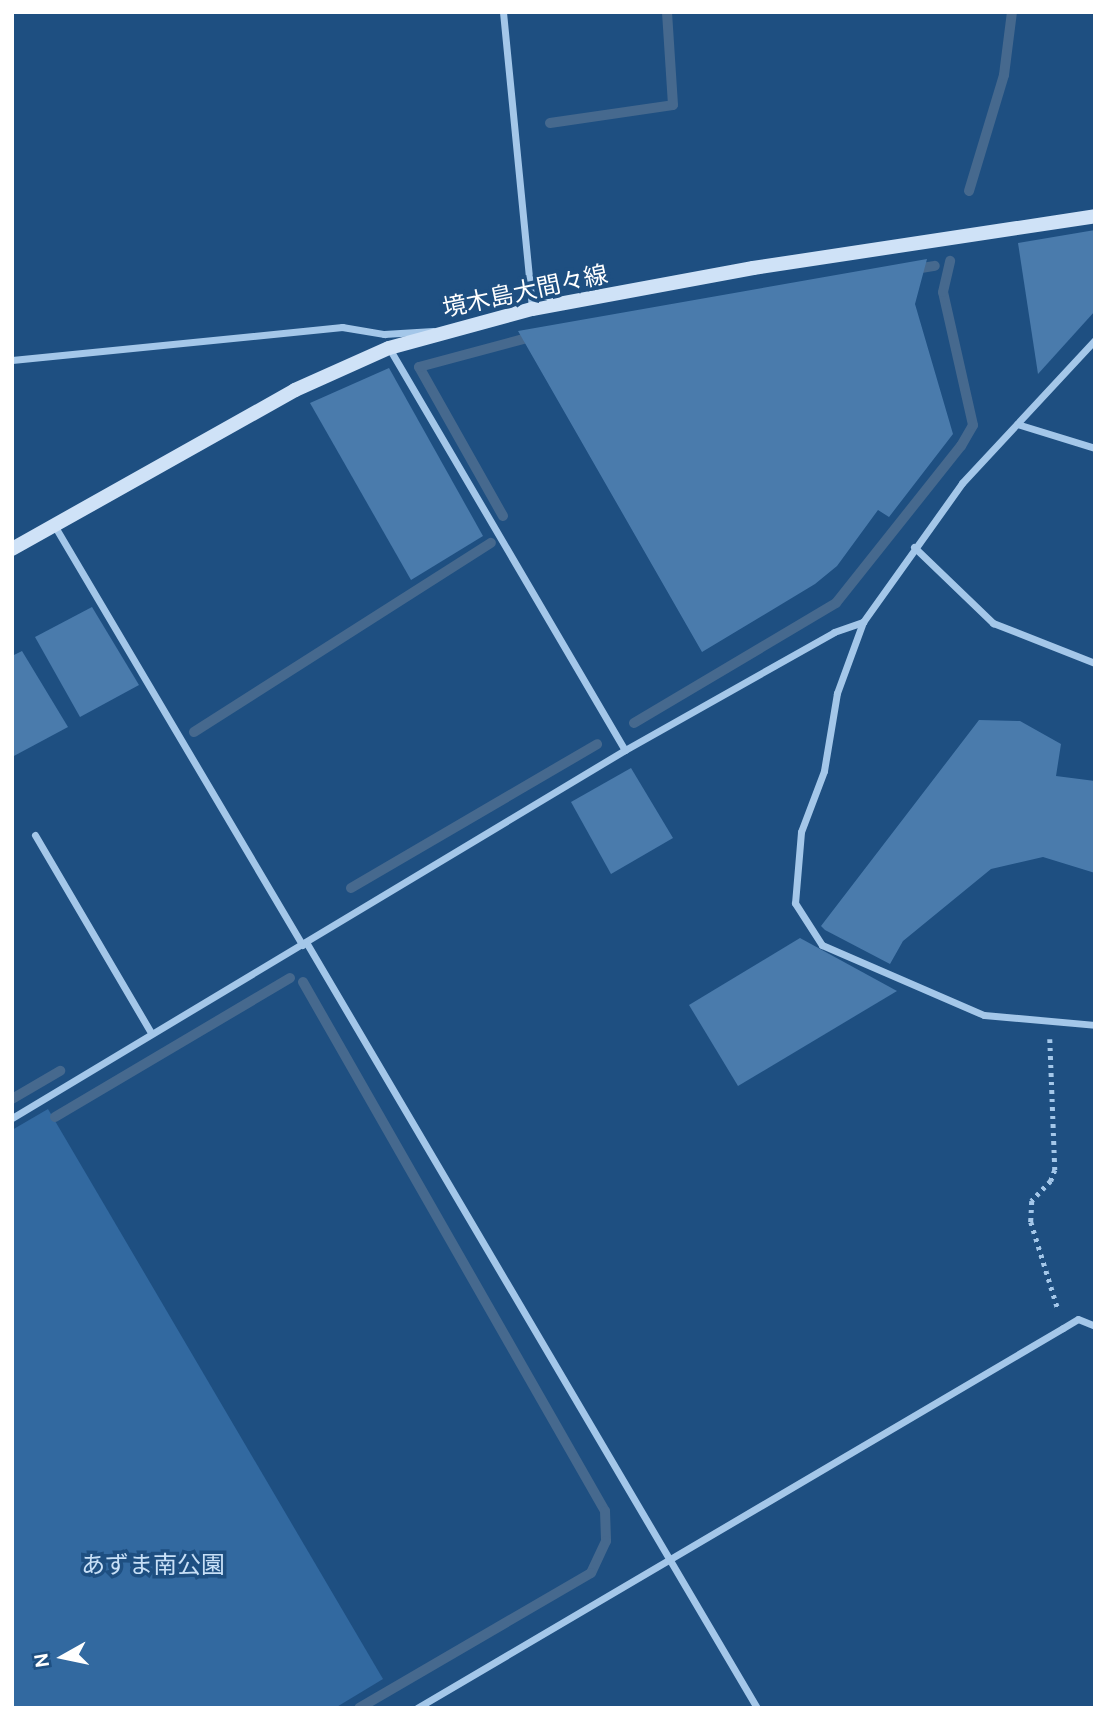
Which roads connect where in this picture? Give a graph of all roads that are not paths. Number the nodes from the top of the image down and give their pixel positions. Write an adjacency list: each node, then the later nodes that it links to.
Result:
1 (503, 12): 3 (street)
2 (1095, 216): 3 (main road, 境木島大間々線)
3 (532, 309): 4 (main road, 境木島大間々線)
4 (449, 330): 6 (main road, 境木島大間々線); 7 (street)
5 (1095, 340): 8 (street)
6 (389, 348): 10 (main road, 境木島大間々線); 15 (street)
7 (12, 360)
8 (1017, 424): 9 (street); 11 (street)
9 (1095, 448)
10 (54, 524): 12 (main road, 境木島大間々線); 17 (street)
11 (914, 547): 13 (street); 14 (street)
12 (12, 549)
13 (863, 622): 15 (street); 18 (street)
14 (1095, 663)
15 (625, 750): 17 (street)
16 (35, 835): 19 (street)
17 (304, 943): 19 (street); 22 (street)
18 (1095, 1025)
19 (151, 1034): 20 (street)
20 (12, 1118)
21 (1095, 1326): 22 (street)
22 (669, 1559): 23 (street); 24 (street)
23 (417, 1708)
24 (757, 1708)

